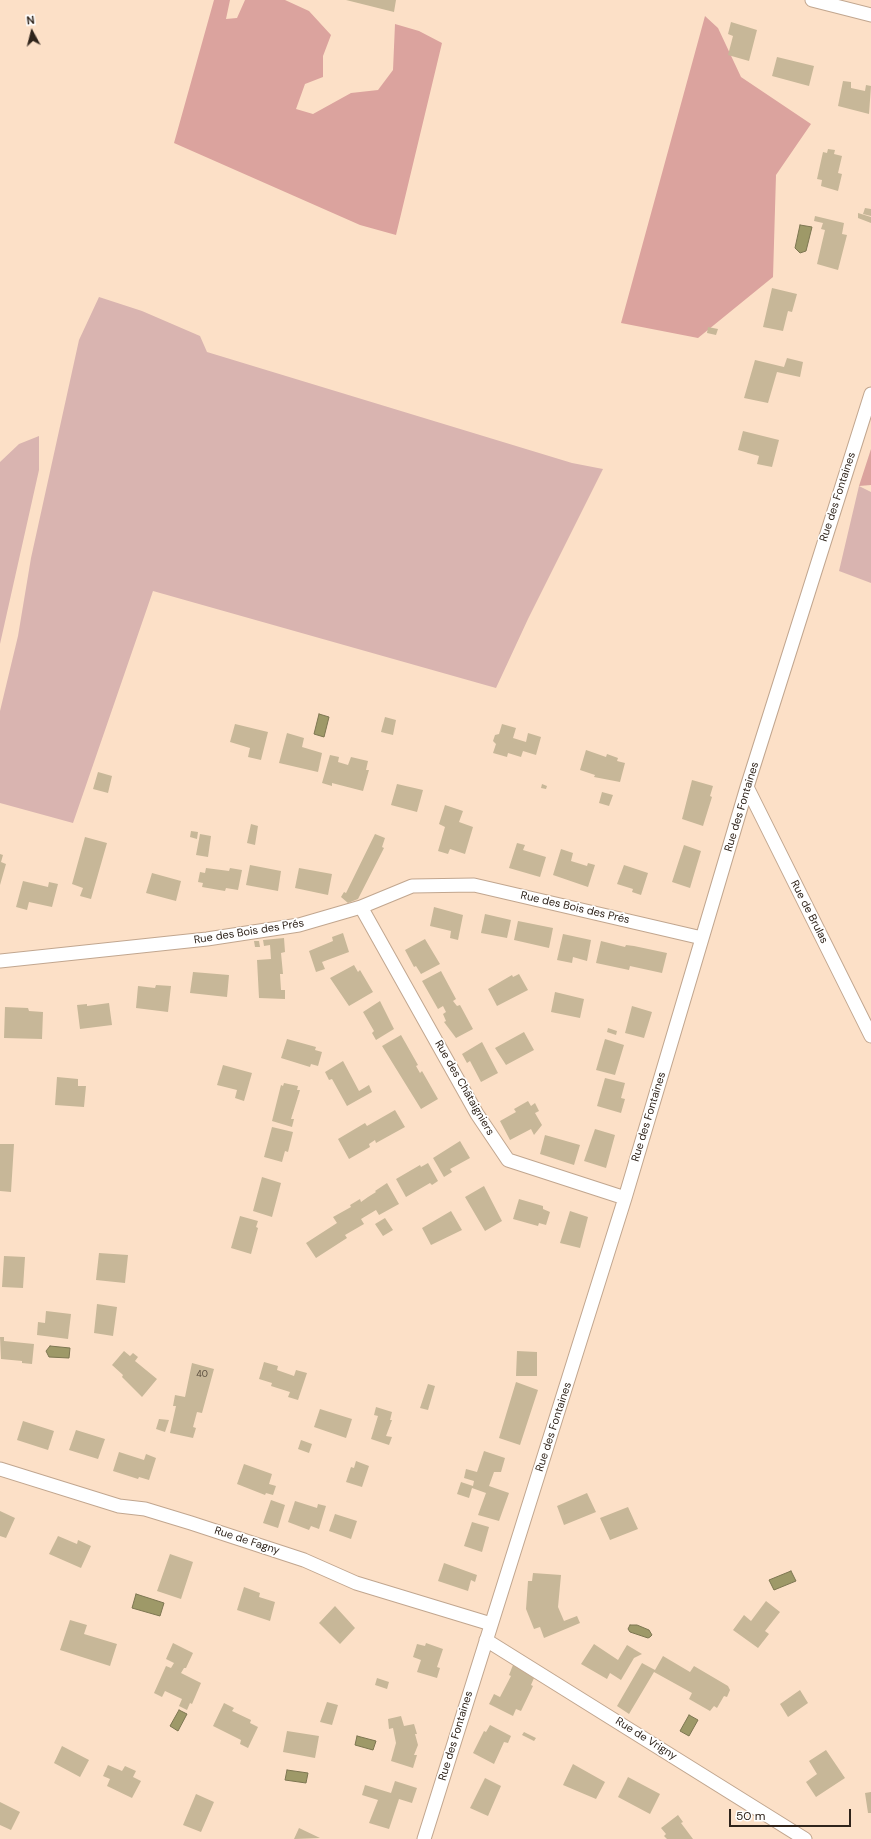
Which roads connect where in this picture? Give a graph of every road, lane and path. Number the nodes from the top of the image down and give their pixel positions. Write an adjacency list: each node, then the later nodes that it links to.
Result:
1 (812, 0): 2 (street)
2 (871, 15)
3 (871, 394): 4 (street, Rue des Fontaines)
4 (747, 787): 6 (street, Rue des Fontaines); 8 (street, Rue de Brulas)
5 (361, 907): 6 (street, Rue des Bois des Prés); 7 (street, Rue des Bois des Prés); 9 (street, Rue des Châtaigniers)
6 (702, 938): 9 (street, Rue des Fontaines)
7 (0, 961)
8 (871, 1036)
9 (625, 1198): 11 (street, Rue des Fontaines)
10 (0, 1469): 11 (street, Rue de Fagny)
11 (491, 1624): 12 (street, Rue des Fontaines)
12 (486, 1640): 13 (street, Rue des Fontaines); 14 (street, Rue de Vrigny)
13 (424, 1839)
14 (805, 1839)

